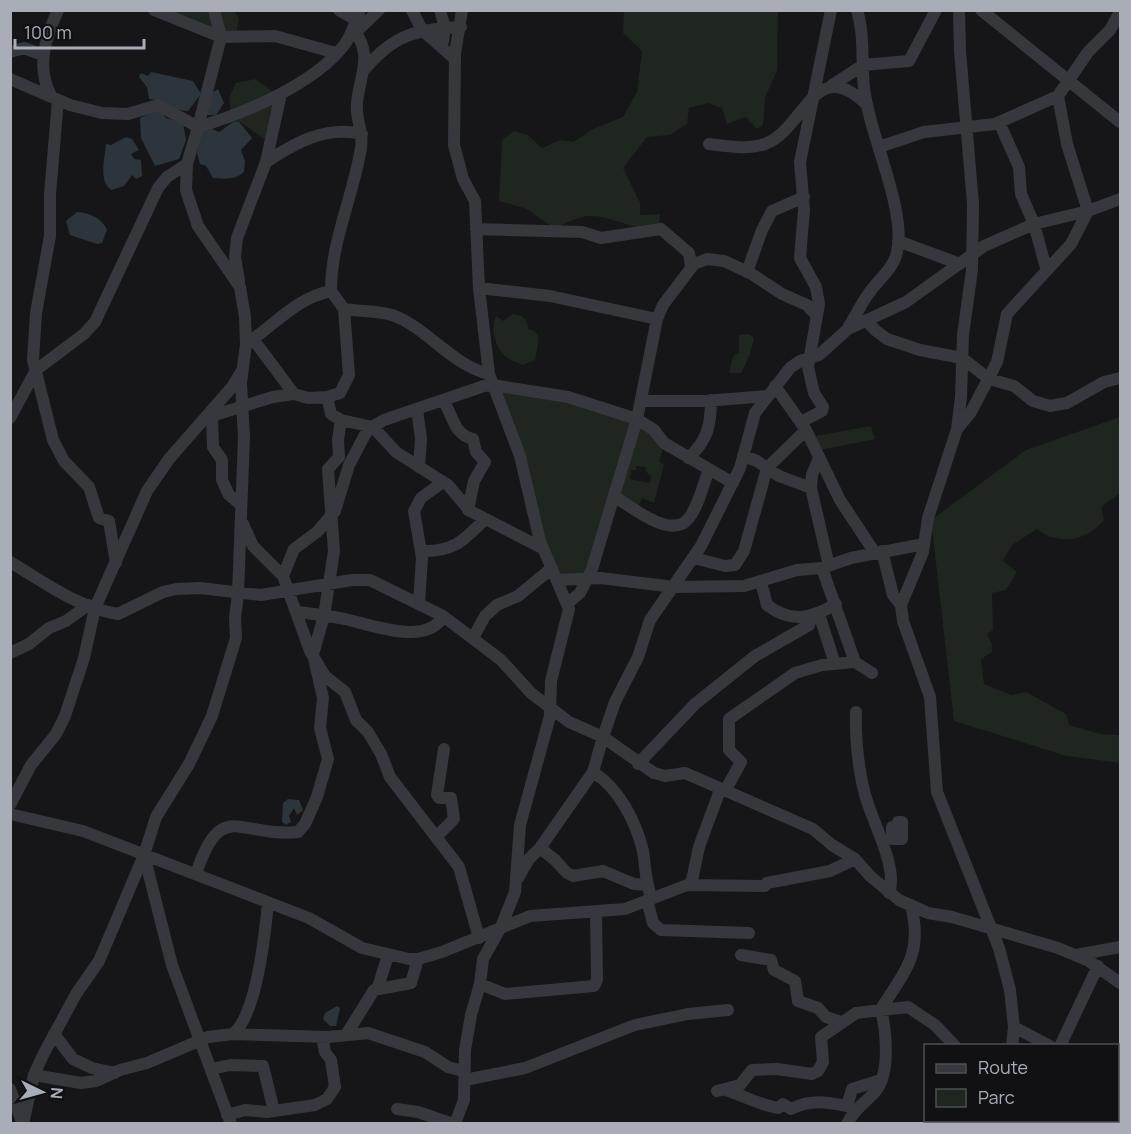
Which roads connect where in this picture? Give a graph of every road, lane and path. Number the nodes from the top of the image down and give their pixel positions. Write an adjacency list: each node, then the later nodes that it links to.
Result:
1 (58, 10): 25 (street)
2 (154, 10): 19 (street)
3 (214, 10): 19 (street)
4 (339, 10): 15 (street)
5 (379, 10): 15 (street)
6 (412, 10): 18 (street)
7 (440, 10): 17 (street)
8 (462, 10): 16 (street)
9 (831, 10): 33 (street)
10 (857, 10): 27 (street)
11 (936, 10): 27 (street)
12 (959, 10): 40 (street)
13 (981, 10): 30 (street)
14 (1120, 12): 30 (street)
15 (356, 23): 20 (street); 24 (street)
16 (461, 27): 17 (street); 26 (street)
17 (445, 28): 18 (street); 21 (street)
18 (422, 30): 21 (street); 22 (street)
19 (221, 37): 24 (street); 39 (street)
20 (364, 44): 22 (street); 28 (street)
21 (442, 47): 26 (street)
22 (381, 49): 28 (street)
23 (10, 52): 25 (street)
24 (336, 53): 32 (street)
25 (43, 54): 35 (street)
26 (455, 58): 50 (street)
27 (863, 65): 31 (street); 36 (street)
28 (365, 69): 41 (street)
29 (10, 79): 35 (street)
30 (1069, 82): 34 (street); 38 (street)
31 (831, 86): 33 (street); 36 (street)
32 (281, 94): 39 (street); 44 (street)
33 (813, 95): 42 (street); 46 (street)
34 (1058, 96): 37 (street); 48 (street)
35 (54, 98): 39 (street); 69 (street)
36 (866, 104): 43 (street)
37 (999, 122): 40 (street); 49 (street)
38 (1120, 122)
39 (198, 127): 45 (street)
40 (967, 127): 43 (street); 52 (street)
41 (362, 135): 44 (street); 59 (street)
42 (709, 144)
43 (879, 147): 51 (street)
44 (266, 162): 57 (street)
45 (187, 164): 57 (street); 69 (street)
46 (804, 197): 56 (street); 61 (street)
47 (1120, 199): 48 (street)
48 (1088, 211): 49 (street); 55 (street)
49 (1034, 224): 52 (street); 55 (street)
50 (476, 229): 54 (street); 58 (street)
51 (898, 241): 53 (street); 64 (street)
52 (972, 255): 53 (street); 67 (street)
53 (960, 264): 63 (street)
54 (691, 267): 56 (street); 62 (street)
55 (1046, 268): 72 (street)
56 (747, 272): 61 (street)
57 (240, 287): 65 (street)
58 (479, 288): 62 (street); 71 (street)
59 (331, 291): 60 (street); 65 (street)
60 (344, 309): 71 (street); 75 (street)
61 (817, 316): 66 (street)
62 (657, 319): 78 (street)
63 (866, 320): 64 (street); 67 (street)
64 (848, 329): 66 (street)
65 (250, 341): 68 (street); 74 (street)
66 (807, 358): 73 (street); 85 (street)
67 (962, 358): 72 (street); 87 (street)
68 (243, 368): 79 (street); 81 (street)
69 (36, 370): 82 (street); 109 (street)
70 (1120, 378): 72 (street)
71 (491, 379): 76 (street); 83 (street); 104 (street)
72 (989, 379): 87 (street)
73 (771, 391): 77 (street); 85 (street); 88 (street)
74 (294, 394): 75 (street); 79 (street)
75 (327, 397): 84 (street)
76 (443, 400): 80 (street); 99 (street)
77 (711, 400): 78 (street); 89 (street)
78 (641, 401): 83 (street)
79 (242, 406): 81 (street); 98 (street)
80 (417, 409): 86 (street); 91 (street)
81 (210, 417): 98 (street); 109 (street)
82 (10, 418)
83 (637, 419): 89 (street); 97 (street)
84 (340, 420): 86 (street); 100 (street)
85 (803, 426): 90 (street); 92 (street)
86 (373, 427): 91 (street); 100 (street)
87 (957, 429): 103 (street)
88 (743, 456): 92 (street); 95 (street)
89 (688, 458): 93 (street)
90 (819, 459): 96 (street); 106 (street)
91 (419, 466): 94 (street)
92 (767, 468): 96 (street); 110 (street)
93 (709, 470): 95 (street); 97 (street)
94 (443, 482): 99 (street); 105 (street)
95 (733, 483): 107 (street)
96 (811, 488): 111 (street)
97 (614, 496): 114 (street)
98 (241, 505): 101 (street)
99 (468, 510): 102 (street)
100 (331, 517): 113 (street); 117 (street)
101 (241, 520): 113 (street); 121 (street)
102 (484, 520): 104 (street); 105 (street)
103 (924, 544): 106 (street); 125 (street)
104 (542, 548): 112 (street)
105 (421, 551): 122 (street)
106 (878, 552): 111 (street); 125 (street)
107 (694, 558): 110 (street); 118 (street)
108 (10, 562): 126 (street)
109 (116, 563): 126 (street)
110 (717, 564): 119 (street)
111 (825, 567): 116 (street); 124 (street)
112 (552, 568): 115 (street); 131 (street)
113 (283, 576): 120 (street)
114 (588, 578): 115 (street); 118 (street); 123 (street)
115 (558, 580): 123 (street)
116 (761, 582): 119 (street); 130 (street)
117 (329, 585): 120 (street); 122 (street); 128 (street)
118 (675, 586): 119 (street); 139 (street)
119 (714, 586)
120 (288, 590): 121 (street); 127 (street)
121 (238, 594): 126 (street); 148 (street)
122 (419, 603): 129 (street)
123 (568, 603): 137 (street)
124 (836, 604): 130 (street); 134 (street)
125 (901, 605): 160 (street)
126 (91, 606): 132 (street); 144 (street)
127 (298, 612): 128 (street); 133 (street)
128 (324, 616): 129 (street); 133 (street)
129 (443, 616): 131 (street)
130 (815, 616): 135 (street); 141 (street)
131 (473, 638): 137 (street)
132 (10, 653)
133 (313, 654): 146 (street); 150 (street)
134 (855, 662): 135 (street); 136 (street)
135 (835, 664): 143 (street)
136 (872, 673)
137 (552, 708): 139 (street); 151 (street)
138 (856, 712): 154 (street)
139 (603, 738): 141 (street); 142 (street)
140 (444, 749): 146 (street)
141 (638, 764): 143 (street)
142 (593, 772): 147 (street); 152 (street)
143 (722, 790): 149 (street); 153 (street)
144 (11, 798)
145 (10, 814): 148 (street)
146 (437, 836): 162 (street)
147 (540, 848): 151 (street); 152 (street)
148 (144, 855): 150 (street); 176 (street); 180 (street)
149 (855, 859): 153 (street); 154 (street)
150 (196, 874): 156 (street)
151 (518, 878): 159 (street)
152 (648, 885): 155 (street)
153 (691, 885): 155 (street)
154 (888, 893): 157 (street)
155 (649, 899): 158 (street); 161 (street)
156 (268, 903): 164 (street); 177 (street)
157 (911, 905): 160 (street); 172 (street)
158 (596, 913): 159 (street); 170 (street)
159 (501, 927): 162 (street); 170 (street)
160 (990, 930): 166 (street); 175 (street)
161 (749, 933)
162 (479, 938): 167 (street)
163 (1120, 947): 166 (street)
164 (388, 955): 167 (street); 171 (street)
165 (741, 955): 174 (street)
166 (1076, 955): 168 (street)
167 (418, 959): 171 (street)
168 (1098, 966): 169 (street); 184 (street)
169 (1120, 983)
170 (480, 984): 188 (street)
171 (378, 987): 178 (street)
172 (881, 1009): 174 (street); 181 (street); 189 (street)
173 (728, 1010): 188 (street)
174 (841, 1022): 189 (street)
175 (1014, 1027): 182 (street); 183 (street)
176 (54, 1034): 186 (street); 187 (street)
177 (233, 1034): 179 (street); 180 (street)
178 (346, 1035): 179 (street); 188 (street)
179 (322, 1037): 192 (street)
180 (199, 1041): 185 (street); 186 (street)
181 (953, 1044)
182 (1012, 1044)
183 (1046, 1044)
184 (1061, 1044)
185 (211, 1069): 192 (street); 193 (street)
186 (115, 1073): 187 (street)
187 (34, 1075): 195 (street)
188 (464, 1075): 194 (street)
189 (881, 1080): 196 (street)
190 (10, 1089): 195 (street)
191 (397, 1109): 194 (street)
192 (274, 1111): 193 (street)
193 (229, 1119)
194 (458, 1122)
195 (22, 1124)
196 (847, 1124)

